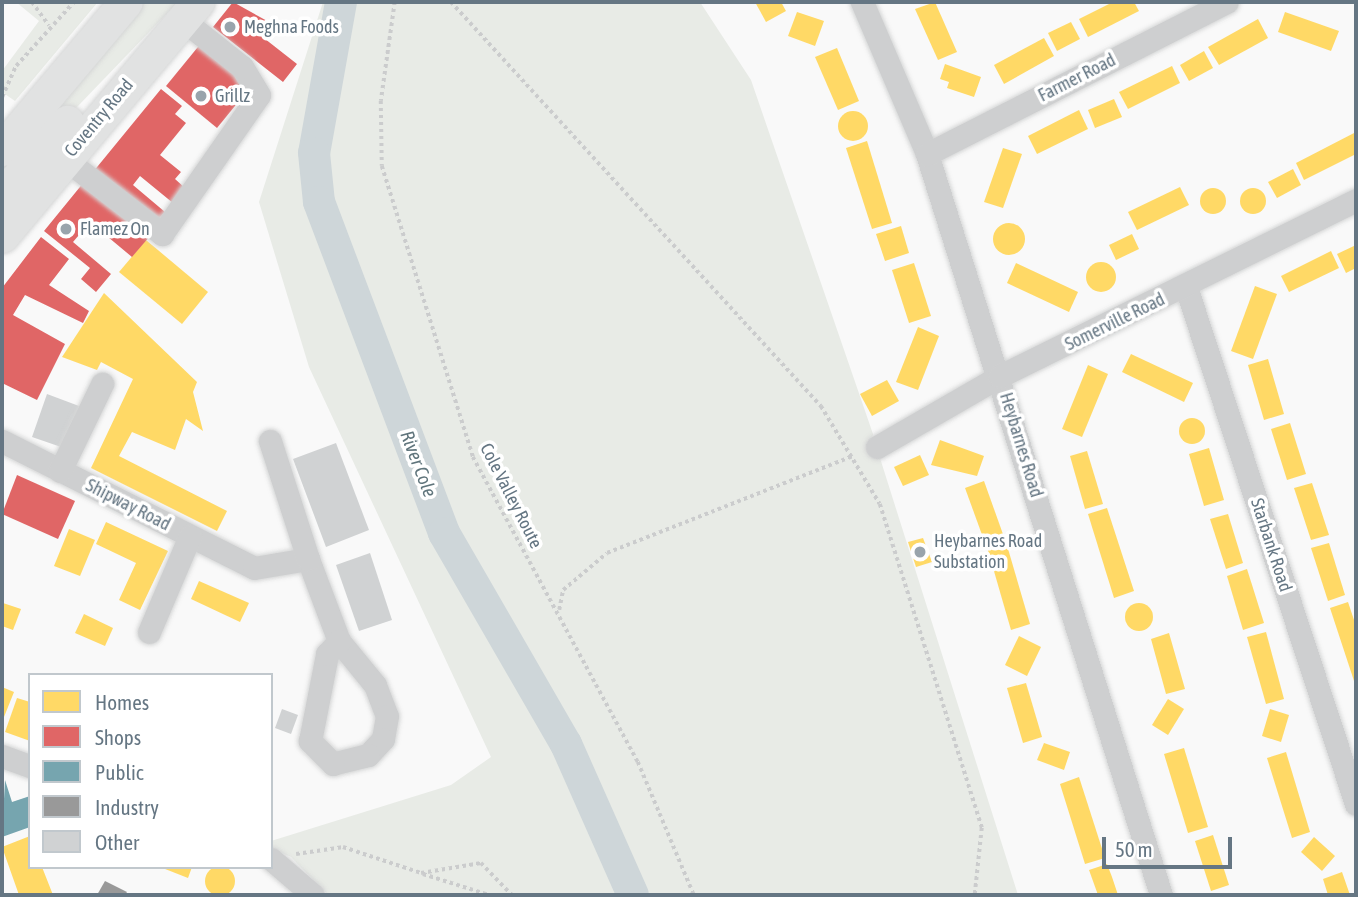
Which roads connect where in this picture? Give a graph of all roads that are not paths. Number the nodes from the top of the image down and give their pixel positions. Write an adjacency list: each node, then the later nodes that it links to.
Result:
1 (126, 2): 5 (highway)
2 (862, 2): 6 (street, Heybarnes Road)
3 (1227, 2): 6 (street, Farmer Road)
4 (187, 16): 7 (highway, Coventry Road); 7 (street); 8 (highway)
5 (2, 149)
6 (927, 154): 12 (street, Heybarnes Road)
7 (65, 159): 10 (highway, Coventry Road)
8 (2, 195)
9 (1356, 200): 11 (street, Somerville Road)
10 (2, 236)
11 (1186, 287): 12 (street, Somerville Road); 24 (street, Starbank Road)
12 (1000, 376): 16 (street, Somerville Road); 28 (street, Heybarnes Road)
13 (102, 384): 17 (street)
14 (2, 441): 17 (street, Shipway Road)
15 (270, 441): 19 (street)
16 (877, 447)
17 (60, 471): 18 (street, Shipway Road)
18 (190, 537): 19 (street, Shipway Road); 20 (street)
19 (308, 559): 21 (street)
20 (149, 632)
21 (339, 641): 21 (street)
22 (2, 756): 23 (street)
23 (28, 765)
24 (1351, 770): 25 (street, Starbank Road)
25 (1356, 804)
26 (274, 860): 27 (street)
27 (313, 895)
28 (1161, 895)

